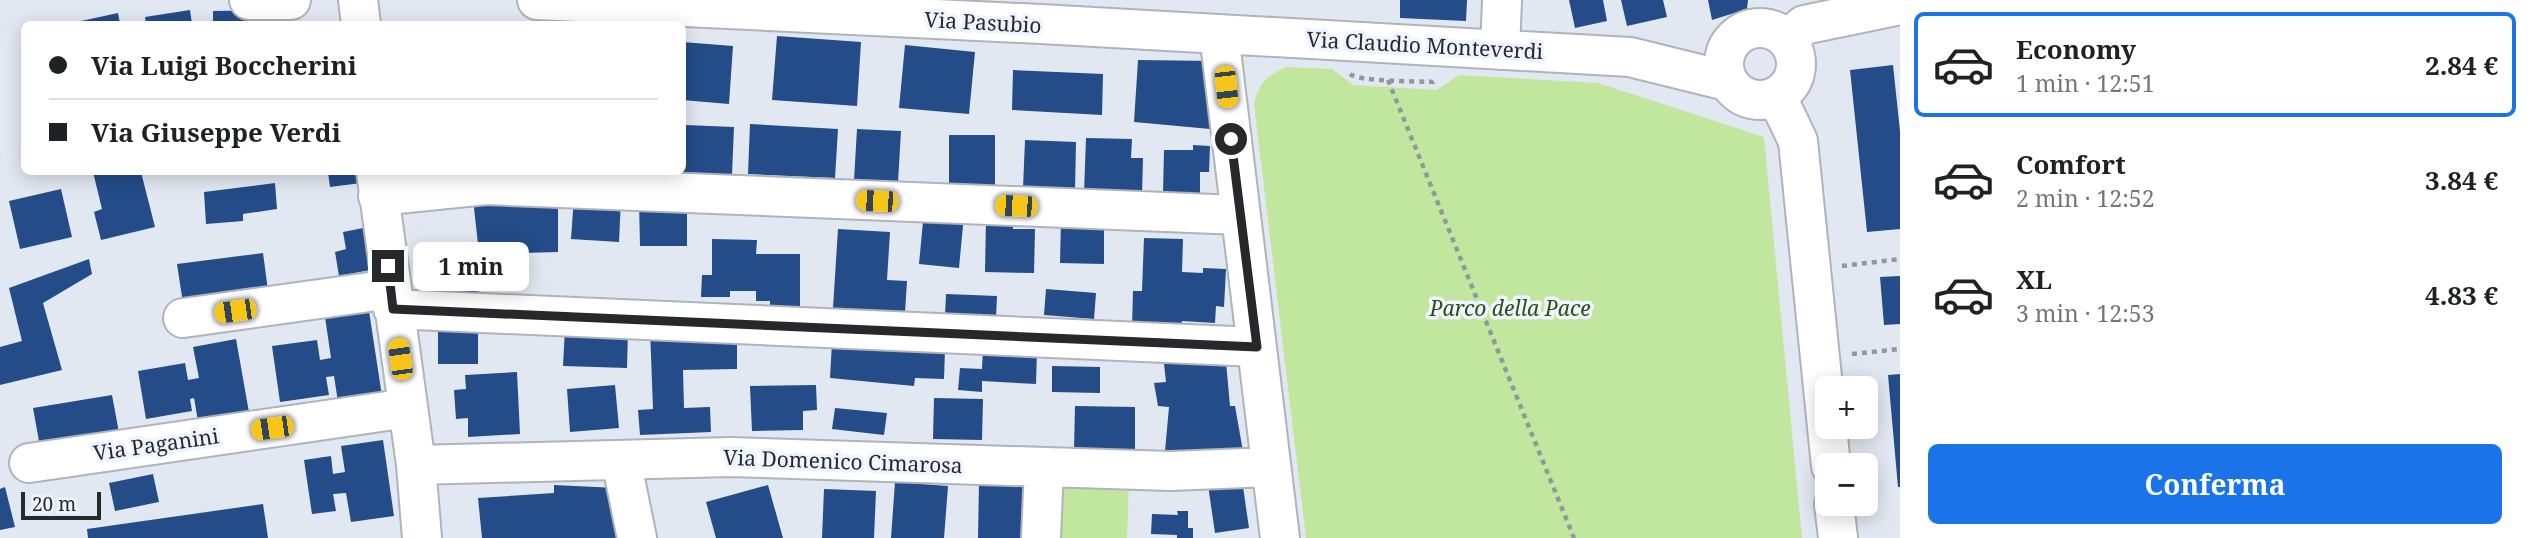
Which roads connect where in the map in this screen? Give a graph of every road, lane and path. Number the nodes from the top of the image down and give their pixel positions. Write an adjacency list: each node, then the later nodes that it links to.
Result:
1 (249, 0): 2 (street)
2 (291, 0)
3 (358, 0): 9 (street)
4 (537, 0): 6 (street, Via Pasubio)
5 (1502, 0): 12 (street)
6 (686, 4): 8 (street, Via Pasubio)
7 (1900, 5): 11 (street, Via Claudio Monteverdi)
8 (1041, 12): 10 (street, Via Pasubio)
9 (360, 21)
10 (1219, 34): 12 (street, Via Claudio Monteverdi); 18 (street)
11 (1754, 38): 12 (street, Via Claudio Monteverdi); 16 (street); 16 (street)
12 (1500, 50)
13 (1345, 70): 15 (path)
14 (1445, 75): 15 (path)
15 (1388, 80): 38 (path)
16 (1777, 97): 20 (street)
17 (377, 184): 18 (street); 21 (street)
18 (1240, 215): 23 (street)
19 (1900, 259): 20 (path)
20 (1811, 269): 25 (street)
21 (392, 299): 22 (street); 23 (street); 26 (street)
22 (183, 318)
23 (1257, 347): 32 (street)
24 (1900, 349): 25 (path)
25 (1820, 357): 27 (street)
26 (408, 408): 29 (street, Via Paganini); 30 (street)
27 (1829, 453)
28 (621, 460): 30 (street, Via Domenico Cimarosa); 31 (street, Via Domenico Cimarosa); 35 (street)
29 (29, 463)
30 (416, 465): 34 (street)
31 (1044, 467): 32 (street, Via Domenico Cimarosa); 36 (street)
32 (1271, 467): 37 (street)
33 (1836, 516): 39 (street)
34 (422, 538)
35 (637, 538)
36 (1041, 538)
37 (1280, 538)
38 (1574, 538)
39 (1838, 538)

